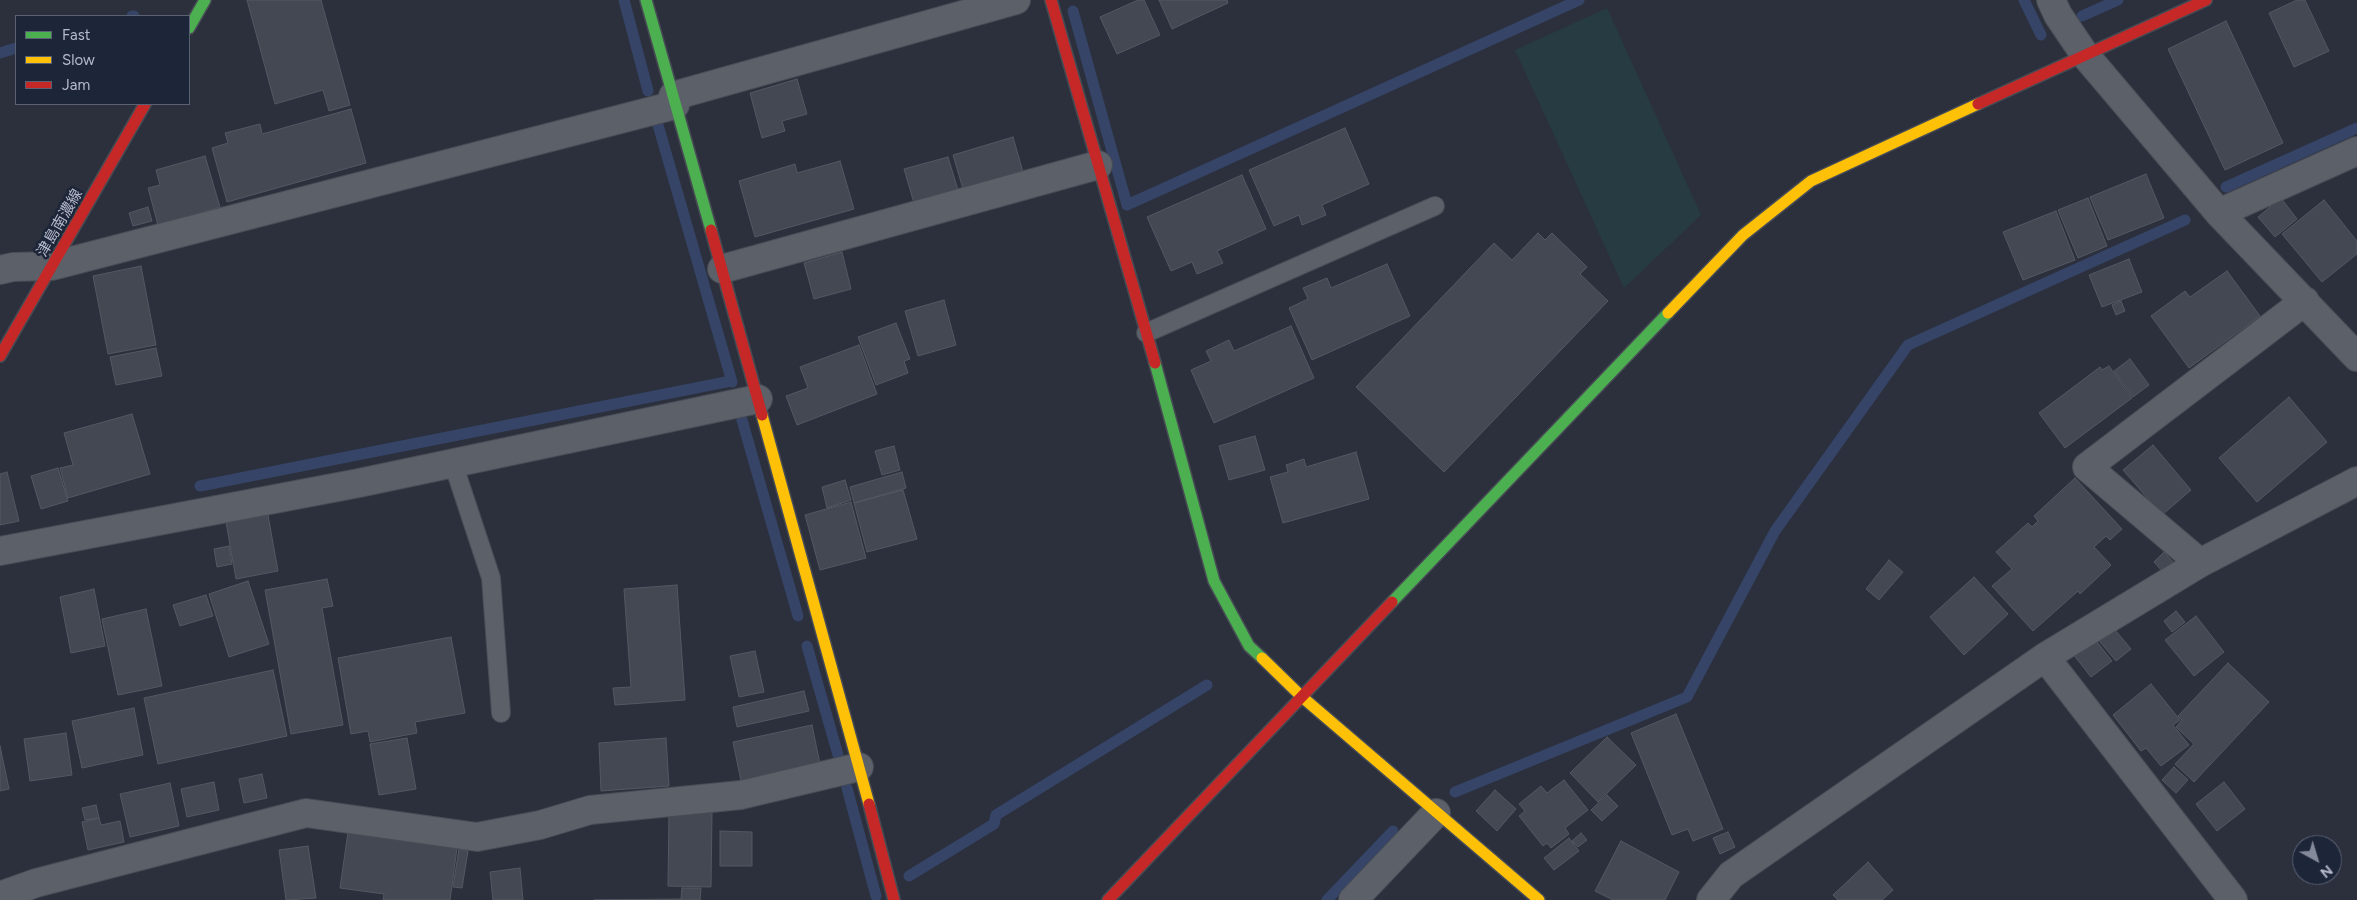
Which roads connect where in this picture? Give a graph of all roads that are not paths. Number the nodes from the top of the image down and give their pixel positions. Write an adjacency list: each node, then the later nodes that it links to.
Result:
1 (205, 0): 7 (street)
2 (646, 0): 9 (street)
3 (1016, 0): 9 (street)
4 (1051, 0): 12 (street)
5 (2051, 0): 8 (street)
6 (2206, 0): 8 (street)
7 (190, 26)
8 (2085, 55): 14 (street); 28 (street)
9 (674, 100): 15 (street); 16 (street)
10 (144, 105): 15 (street, 津島南濃線)
11 (2357, 151): 14 (street)
12 (1098, 165): 16 (street); 19 (street)
13 (1436, 206): 19 (lane)
14 (2219, 213): 18 (street)
15 (52, 266): 17 (street); 20 (street, 津島南濃線)
16 (722, 269): 22 (street)
17 (0, 270)
18 (2305, 301): 21 (street); 26 (street)
19 (1146, 333): 28 (street)
20 (0, 356)
21 (2357, 357)
22 (758, 399): 23 (street); 30 (street)
23 (453, 463): 25 (street); 29 (lane)
24 (2357, 481): 26 (street)
25 (0, 551)
26 (2200, 563): 27 (street)
27 (2045, 657): 37 (street); 38 (street)
28 (1301, 696): 31 (street); 34 (street)
29 (501, 713)
30 (859, 767): 32 (street); 33 (street)
31 (1436, 813): 35 (street); 36 (street)
32 (0, 896)
33 (894, 900)
34 (1108, 900)
35 (1353, 900)
36 (1539, 900)
37 (1711, 900)
38 (2233, 900)

